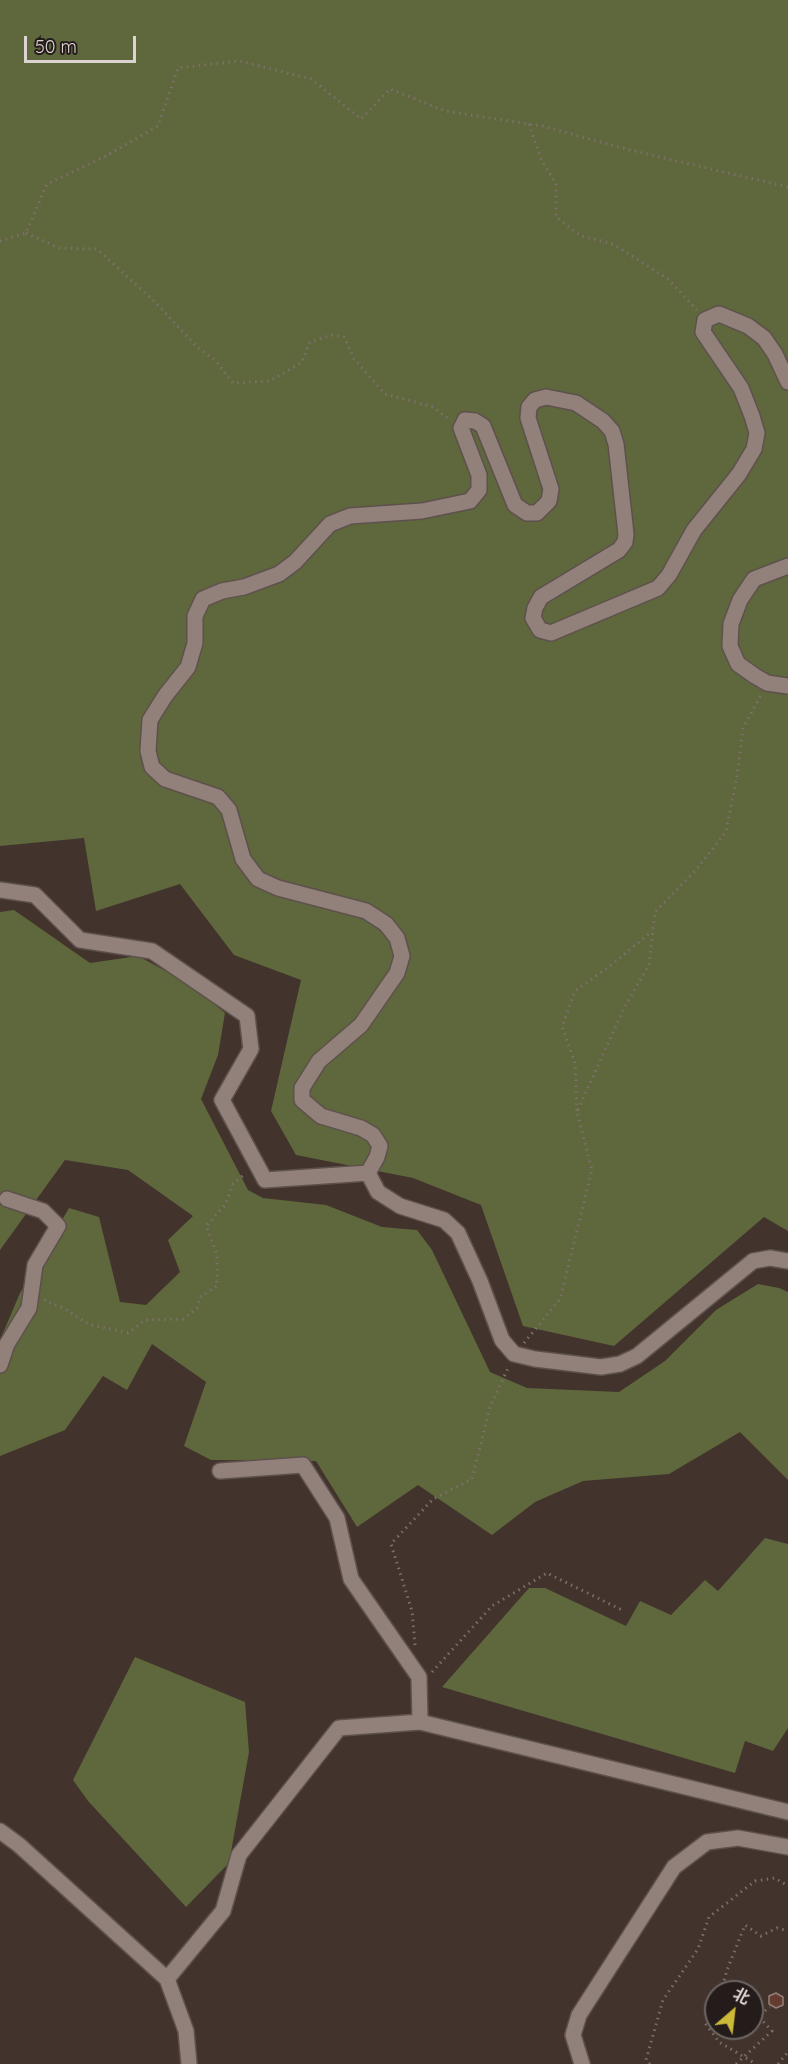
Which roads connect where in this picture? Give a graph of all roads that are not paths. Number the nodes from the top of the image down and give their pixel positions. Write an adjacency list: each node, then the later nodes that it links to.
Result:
1 (788, 382): 5 (street)
2 (788, 566): 3 (street)
3 (788, 686)
4 (0, 890): 5 (street)
5 (368, 1173): 7 (street)
6 (7, 1199): 8 (street)
7 (788, 1261)
8 (0, 1365)
9 (220, 1471): 10 (street)
10 (420, 1722): 11 (street); 14 (street)
11 (788, 1812)
12 (0, 1831): 14 (street)
13 (788, 1847): 16 (street)
14 (167, 1979): 15 (street)
15 (189, 2064)
16 (582, 2064)

